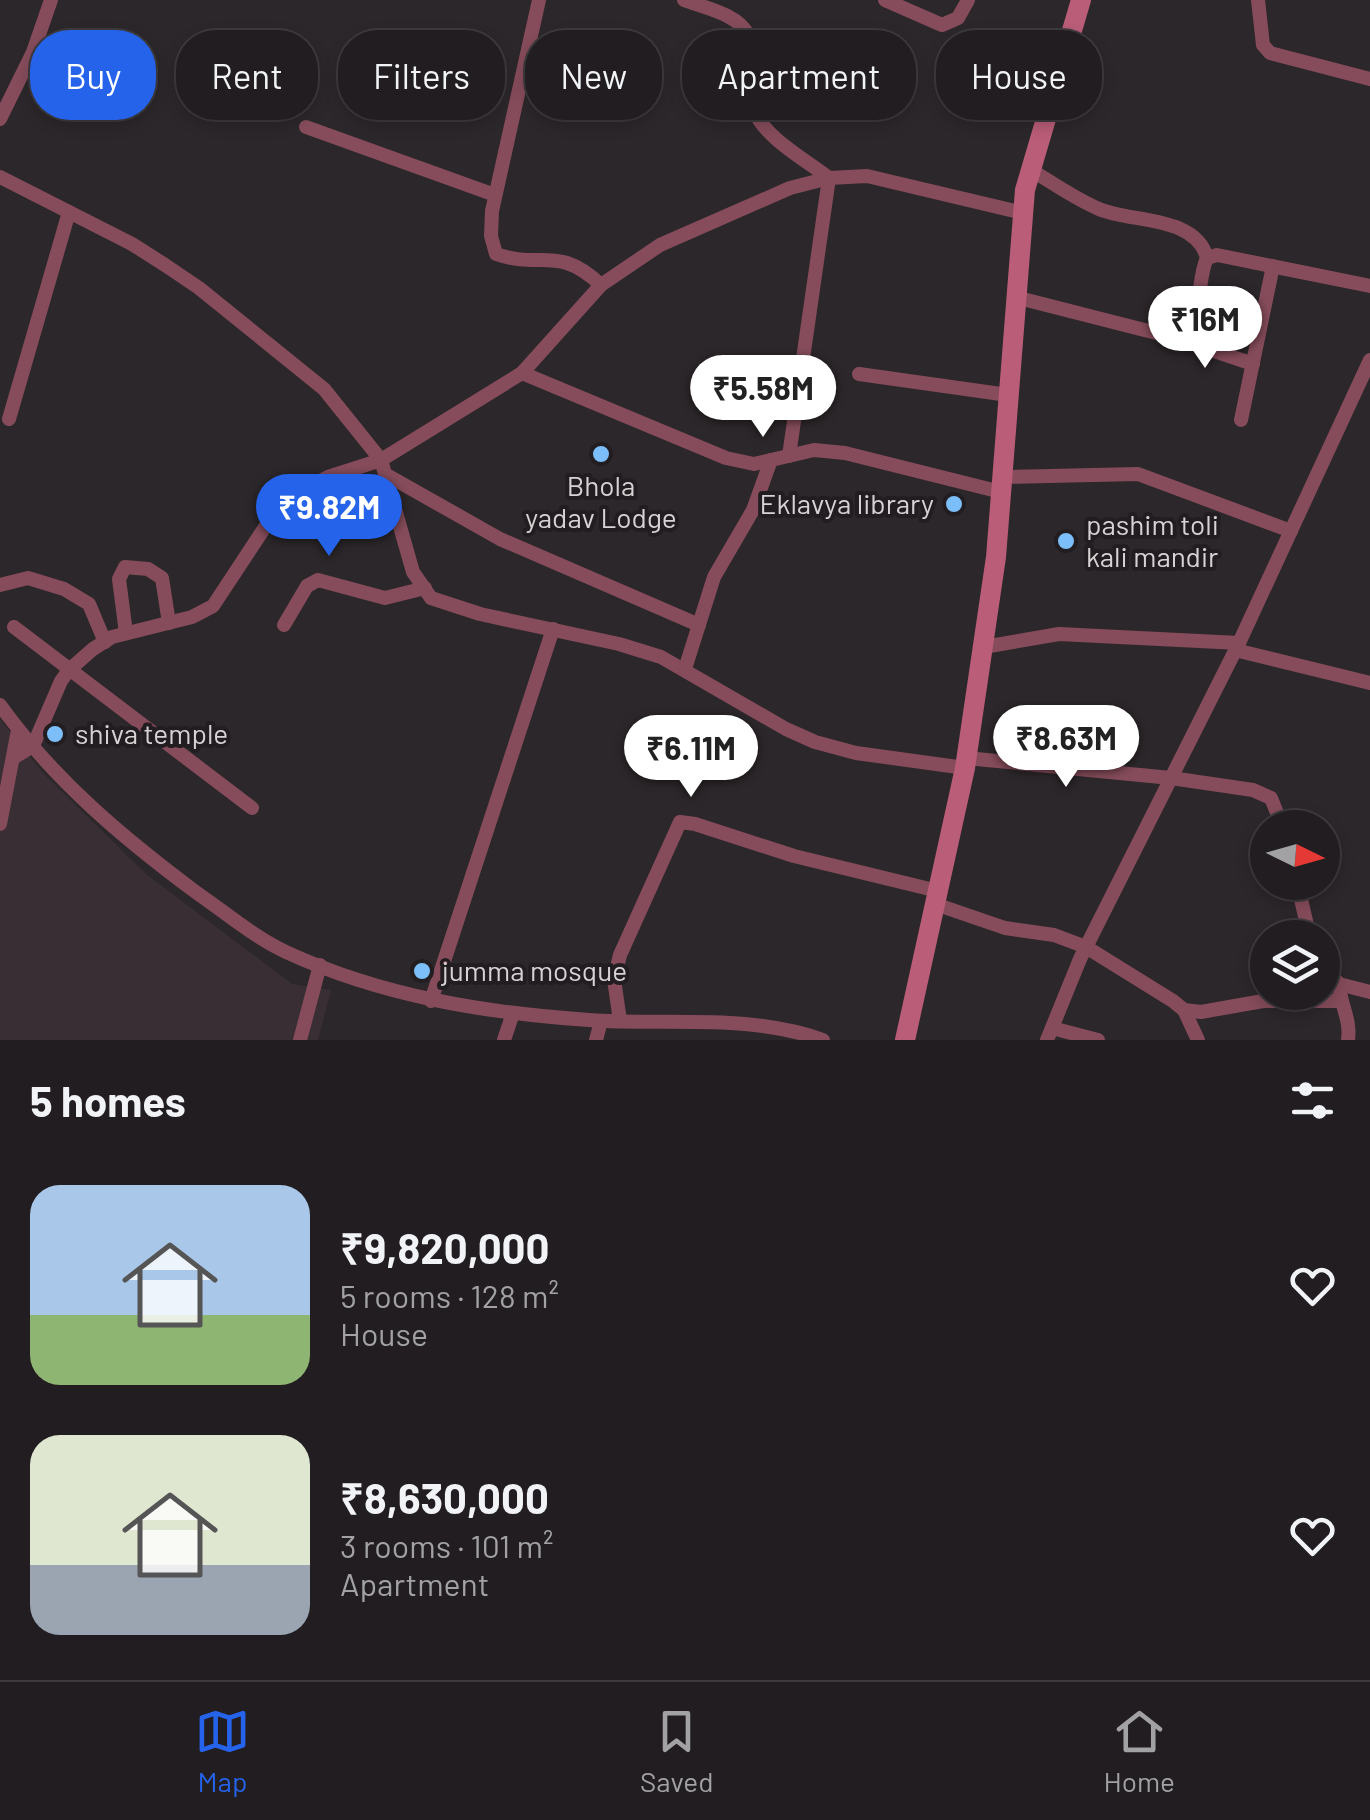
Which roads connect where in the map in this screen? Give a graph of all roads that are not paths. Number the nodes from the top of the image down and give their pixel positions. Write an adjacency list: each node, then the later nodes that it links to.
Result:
1 (51, 0): 9 (street)
2 (539, 0): 14 (street)
3 (684, 0): 13 (street)
4 (885, 0): 5 (street)
5 (968, 0)
6 (1081, 0): 11 (main road)
7 (1258, 0): 8 (street)
8 (1370, 78)
9 (0, 119)
10 (306, 126): 14 (street)
11 (1031, 170): 16 (main road); 17 (street)
12 (0, 177): 15 (street)
13 (829, 178): 16 (street); 19 (street); 30 (street)
14 (495, 196): 19 (street)
15 (69, 212): 28 (street); 32 (street)
16 (1023, 213): 21 (main road)
17 (1208, 258): 18 (street); 22 (street)
18 (1273, 266): 20 (street); 24 (street)
19 (601, 286): 25 (street)
20 (1370, 286)
21 (1015, 297): 22 (street); 27 (main road)
22 (1172, 337): 24 (street)
23 (1370, 360): 34 (street)
24 (1253, 364): 29 (street)
25 (522, 374): 31 (street); 32 (street)
26 (859, 374): 27 (street)
27 (1008, 395): 33 (main road)
28 (9, 419)
29 (1241, 420)
30 (789, 456): 31 (street); 33 (street)
31 (772, 460): 39 (street)
32 (383, 467): 36 (street); 37 (street); 39 (street)
33 (1002, 485): 34 (street); 44 (main road)
34 (1291, 531): 45 (street)
35 (0, 586): 43 (street)
36 (425, 588): 38 (street); 41 (street)
37 (169, 623): 42 (street); 42 (street)
38 (284, 625)
39 (699, 625): 46 (street)
40 (14, 627): 47 (street)
41 (553, 630): 46 (street); 62 (street)
42 (126, 634): 43 (street)
43 (105, 642): 47 (street)
44 (984, 647): 45 (street); 52 (main road)
45 (1237, 647): 48 (street); 53 (street)
46 (685, 669): 52 (street)
47 (69, 670): 51 (street); 54 (street)
48 (1370, 683)
49 (0, 705): 50 (street)
50 (18, 730): 51 (street); 51 (street)
51 (23, 752): 56 (street); 59 (street)
52 (966, 763): 53 (street); 57 (main road)
53 (1171, 778): 55 (street); 58 (street)
54 (252, 808)
55 (1278, 810)
56 (0, 824)
57 (936, 898): 58 (street); 68 (street); 74 (main road)
58 (1086, 947): 66 (street); 69 (street)
59 (320, 965): 62 (street); 70 (street)
60 (1340, 984): 61 (street)
61 (1370, 992)
62 (431, 1001): 65 (street)
63 (1340, 1001): 78 (street)
64 (1250, 1003): 66 (street)
65 (513, 1013): 67 (street); 71 (street)
66 (1187, 1016): 76 (street); 77 (street)
67 (601, 1020): 68 (street); 72 (street)
68 (620, 1021): 73 (street)
69 (1050, 1034): 75 (street)
70 (300, 1040)
71 (504, 1040)
72 (596, 1040)
73 (823, 1040)
74 (906, 1040)
75 (1098, 1040)
76 (1186, 1040)
77 (1198, 1040)
78 (1348, 1040)

